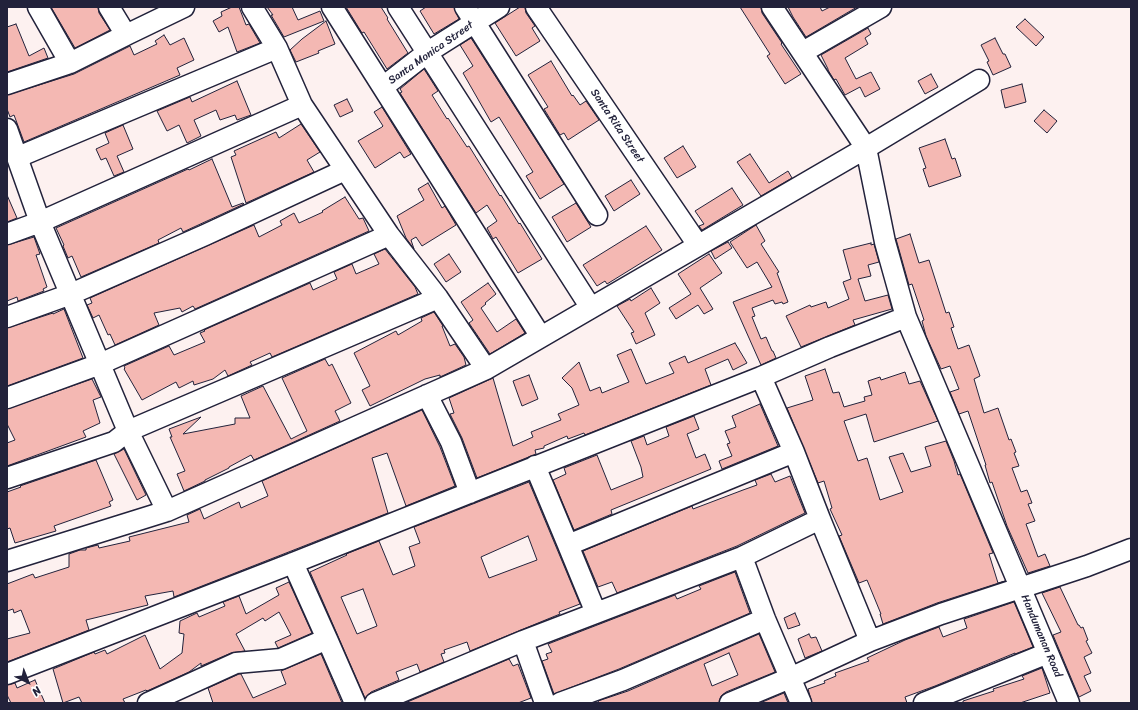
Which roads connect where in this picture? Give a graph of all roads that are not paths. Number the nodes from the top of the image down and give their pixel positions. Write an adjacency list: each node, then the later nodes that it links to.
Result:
1 (38, 7): 16 (street)
2 (109, 7): 12 (street)
3 (184, 7): 12 (street)
4 (252, 7): 13 (street)
5 (332, 7): 19 (street)
6 (398, 7): 14 (street)
7 (499, 7): 11 (street, Santa Monica Street)
8 (536, 7): 29 (street, Santa Rita Street)
9 (772, 7): 15 (street)
10 (881, 7): 15 (street)
11 (470, 15): 14 (street, Santa Monica Street); 25 (street)
12 (126, 36): 16 (street)
13 (277, 48): 20 (street); 23 (street)
14 (428, 52): 19 (street, Santa Monica Street); 32 (street)
15 (803, 52): 22 (street)
16 (70, 63): 18 (street)
17 (979, 80): 22 (street)
18 (7, 84)
19 (382, 87): 35 (street)
20 (302, 105): 24 (street); 26 (street)
21 (7, 129): 23 (street)
22 (866, 148): 29 (street); 34 (street)
23 (14, 153): 26 (street)
24 (345, 170): 28 (street); 30 (street)
25 (597, 215)
26 (40, 222): 27 (street); 30 (street)
27 (7, 234)
28 (389, 235): 31 (street); 36 (street)
29 (698, 245): 32 (street)
30 (71, 294): 33 (street); 36 (street)
31 (438, 298): 37 (street); 41 (street)
32 (591, 308): 35 (street)
33 (7, 317)
34 (906, 317): 38 (street); 53 (street)
35 (541, 337): 37 (street)
36 (100, 364): 40 (street); 41 (street)
37 (486, 369): 39 (street)
38 (760, 377): 42 (street); 43 (street)
39 (427, 395): 45 (street); 46 (street)
40 (7, 398)
41 (128, 431): 44 (street); 46 (street)
42 (794, 452): 47 (street); 48 (street)
43 (535, 466): 45 (street); 48 (street)
44 (7, 478)
45 (470, 493): 52 (street)
46 (167, 511): 51 (street)
47 (820, 520): 50 (street); 57 (street)
48 (568, 545): 54 (street)
49 (1131, 549): 53 (street, Handumanan Road)
50 (742, 557): 54 (street); 55 (street)
51 (7, 561)
52 (293, 563): 56 (street); 60 (street)
53 (1021, 588): 57 (street); 59 (street, Handumanan Road)
54 (596, 613): 58 (street)
55 (765, 619): 61 (street); 66 (street)
56 (327, 640): 62 (street); 63 (street)
57 (870, 641): 61 (street)
58 (523, 642): 64 (street); 65 (street)
59 (1048, 653): 69 (street); 70 (street, Handumanan Road)
60 (7, 674)
61 (790, 678): 67 (street); 68 (street)
62 (148, 703)
63 (355, 703)
64 (374, 703)
65 (545, 703)
66 (560, 703)
67 (730, 703)
68 (801, 703)
69 (924, 703)
70 (1069, 703)

